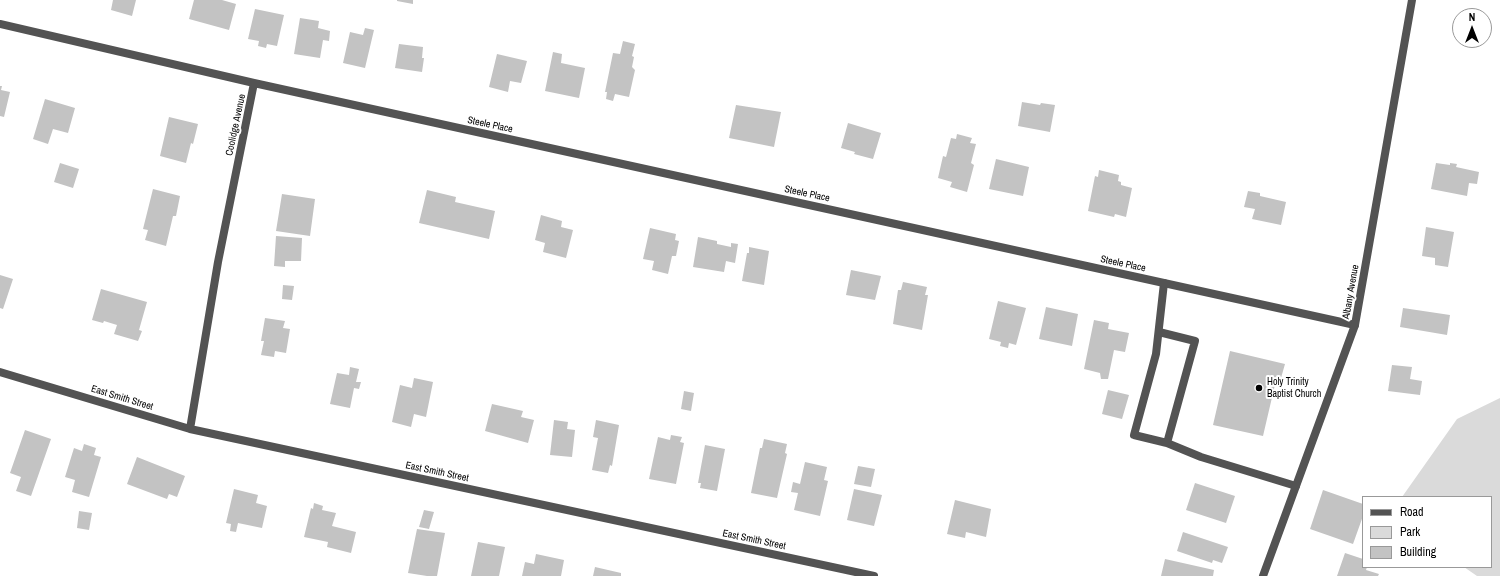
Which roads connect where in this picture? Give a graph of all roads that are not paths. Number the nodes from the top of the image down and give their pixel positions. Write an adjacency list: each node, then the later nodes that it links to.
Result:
1 (1412, 0): 5 (street, Albany Avenue)
2 (0, 24): 3 (street, Coolidge Avenue)
3 (254, 83): 4 (street, Steele Place); 8 (street, Coolidge Avenue)
4 (1164, 283): 5 (street, Steele Place); 6 (street)
5 (1355, 325): 10 (street, Albany Avenue)
6 (1159, 332): 9 (street); 9 (street)
7 (0, 372): 8 (street, East Smith Street)
8 (190, 429): 11 (street, East Smith Street)
9 (1167, 443): 10 (street)
10 (1296, 486): 12 (street, Albany Avenue)
11 (874, 576)
12 (1263, 576)

